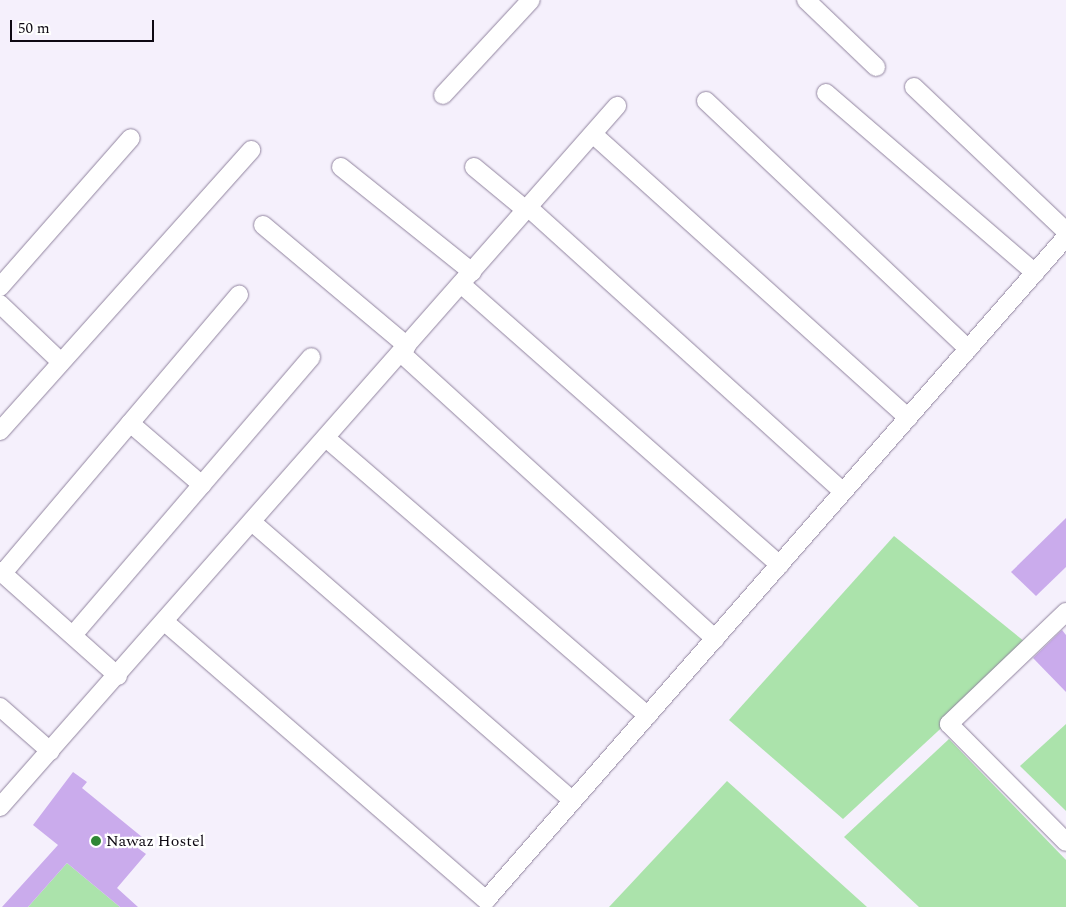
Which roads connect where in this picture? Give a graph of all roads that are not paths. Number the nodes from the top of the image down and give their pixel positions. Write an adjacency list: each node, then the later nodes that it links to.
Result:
1 (531, 0): 6 (street)
2 (806, 0): 3 (street)
3 (876, 68)
4 (914, 87): 16 (street)
5 (826, 93): 18 (street)
6 (443, 95)
7 (706, 101): 24 (street)
8 (616, 106): 9 (street)
9 (594, 135): 14 (street); 27 (street)
10 (130, 138): 20 (street)
11 (251, 150): 26 (street)
12 (340, 167): 19 (street)
13 (474, 167): 14 (street)
14 (527, 209): 19 (street); 32 (street)
15 (263, 226): 23 (street)
16 (1066, 231)
17 (1066, 237): 18 (street)
18 (1034, 273): 24 (street)
19 (466, 278): 23 (street); 34 (street)
20 (0, 287)
21 (239, 295): 28 (street)
22 (0, 304): 26 (street)
23 (404, 349): 30 (street); 39 (street)
24 (968, 349): 27 (street)
25 (311, 357): 31 (street)
26 (62, 362): 29 (street)
27 (908, 418): 32 (street)
28 (130, 423): 31 (street); 35 (street)
29 (0, 431)
30 (326, 438): 33 (street); 42 (street)
31 (202, 485): 38 (street)
32 (843, 492): 34 (street)
33 (252, 522): 37 (street); 44 (street)
34 (780, 565): 39 (street)
35 (1, 572): 38 (street)
36 (1066, 612): 46 (street)
37 (165, 622): 40 (street); 44 (street)
38 (73, 636): 40 (street)
39 (715, 639): 42 (street)
40 (118, 676): 43 (street)
41 (0, 707): 43 (street)
42 (648, 716): 44 (street)
43 (50, 751): 45 (street)
44 (573, 801)
45 (0, 807)
46 (1066, 842)

